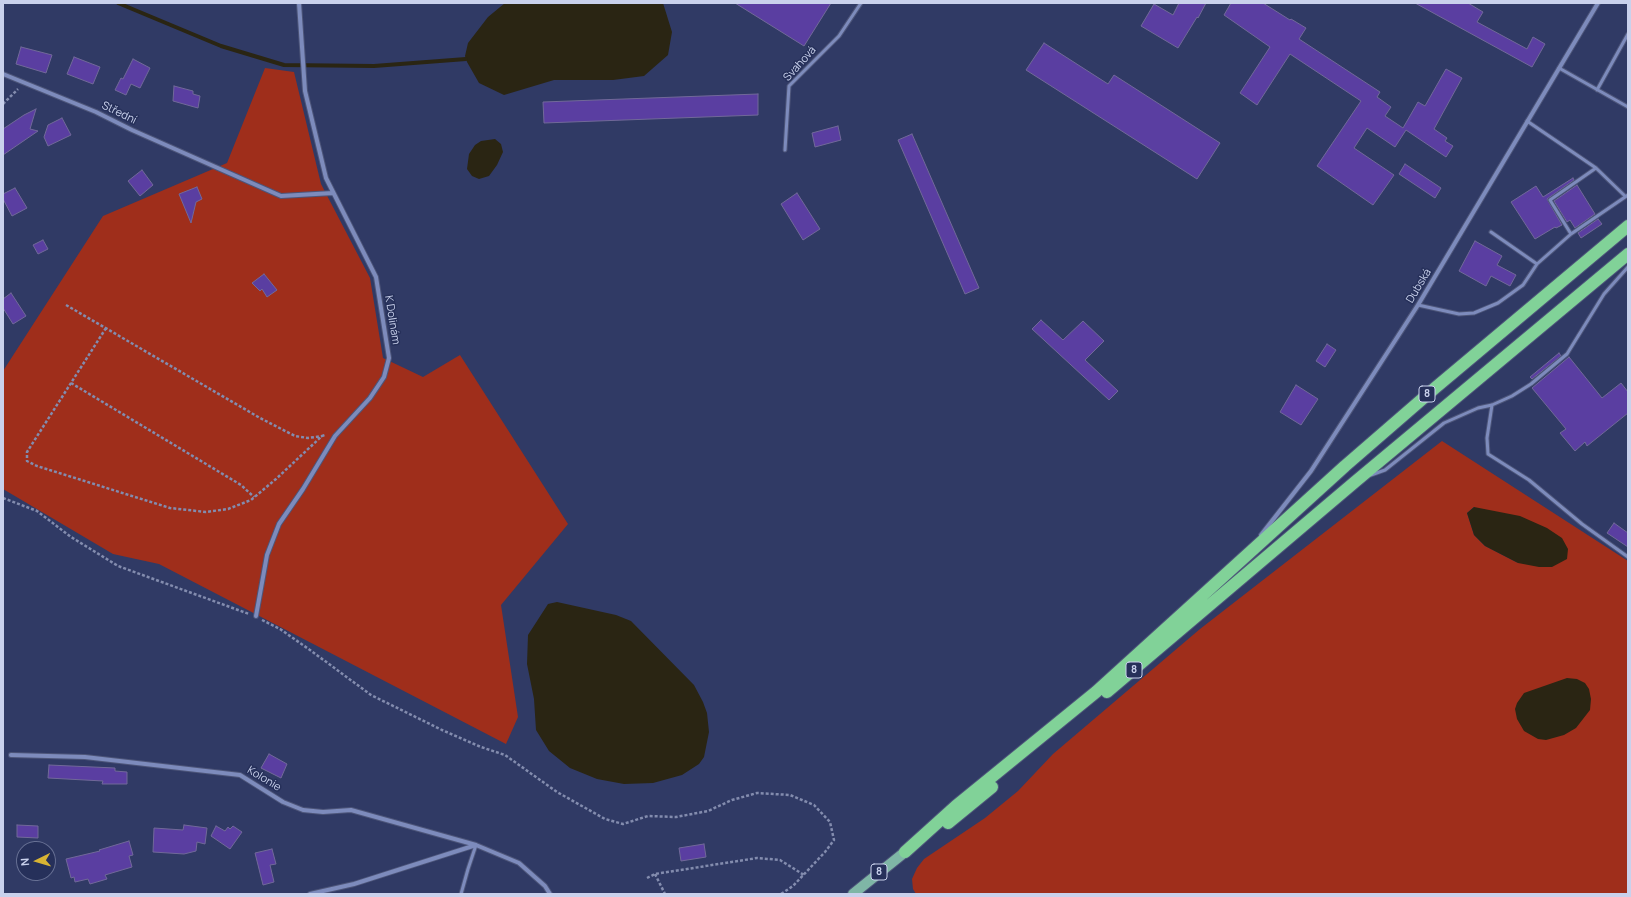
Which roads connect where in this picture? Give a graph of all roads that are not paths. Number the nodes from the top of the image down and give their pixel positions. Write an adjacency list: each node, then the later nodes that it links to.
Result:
1 (298, 3): 12 (street, K Dolinám)
2 (861, 3): 10 (lane, Svahová)
3 (1598, 3): 5 (street, Dubská)
4 (1628, 34): 7 (lane)
5 (1559, 68): 7 (lane); 9 (street, Dubská)
6 (3, 74): 12 (street, Střední)
7 (1597, 90): 8 (lane)
8 (1628, 107)
9 (1527, 121): 11 (lane); 20 (street, Dubská)
10 (785, 150)
11 (1596, 168): 13 (lane); 16 (lane)
12 (333, 193): 25 (street, K Dolinám)
13 (1626, 196): 16 (lane)
14 (1628, 226): 24 (highway, 8)
15 (1492, 232): 18 (lane)
16 (1571, 234): 18 (lane)
17 (1628, 254): 22 (highway, 8)
18 (1538, 264): 20 (lane)
19 (1628, 267): 21 (lane)
20 (1418, 305): 24 (street, Dubská)
21 (1492, 406): 22 (lane); 23 (lane)
22 (1356, 481): 28 (highway, 8)
23 (1628, 557)
24 (1236, 564): 28 (highway, 8)
25 (256, 616)
26 (11, 755): 27 (street, Kolonie)
27 (476, 844): 29 (street); 30 (lane); 31 (street, Kolonie)
28 (905, 852): 32 (main road, 8)
29 (310, 894)
30 (461, 894)
31 (550, 894)
32 (853, 894)

